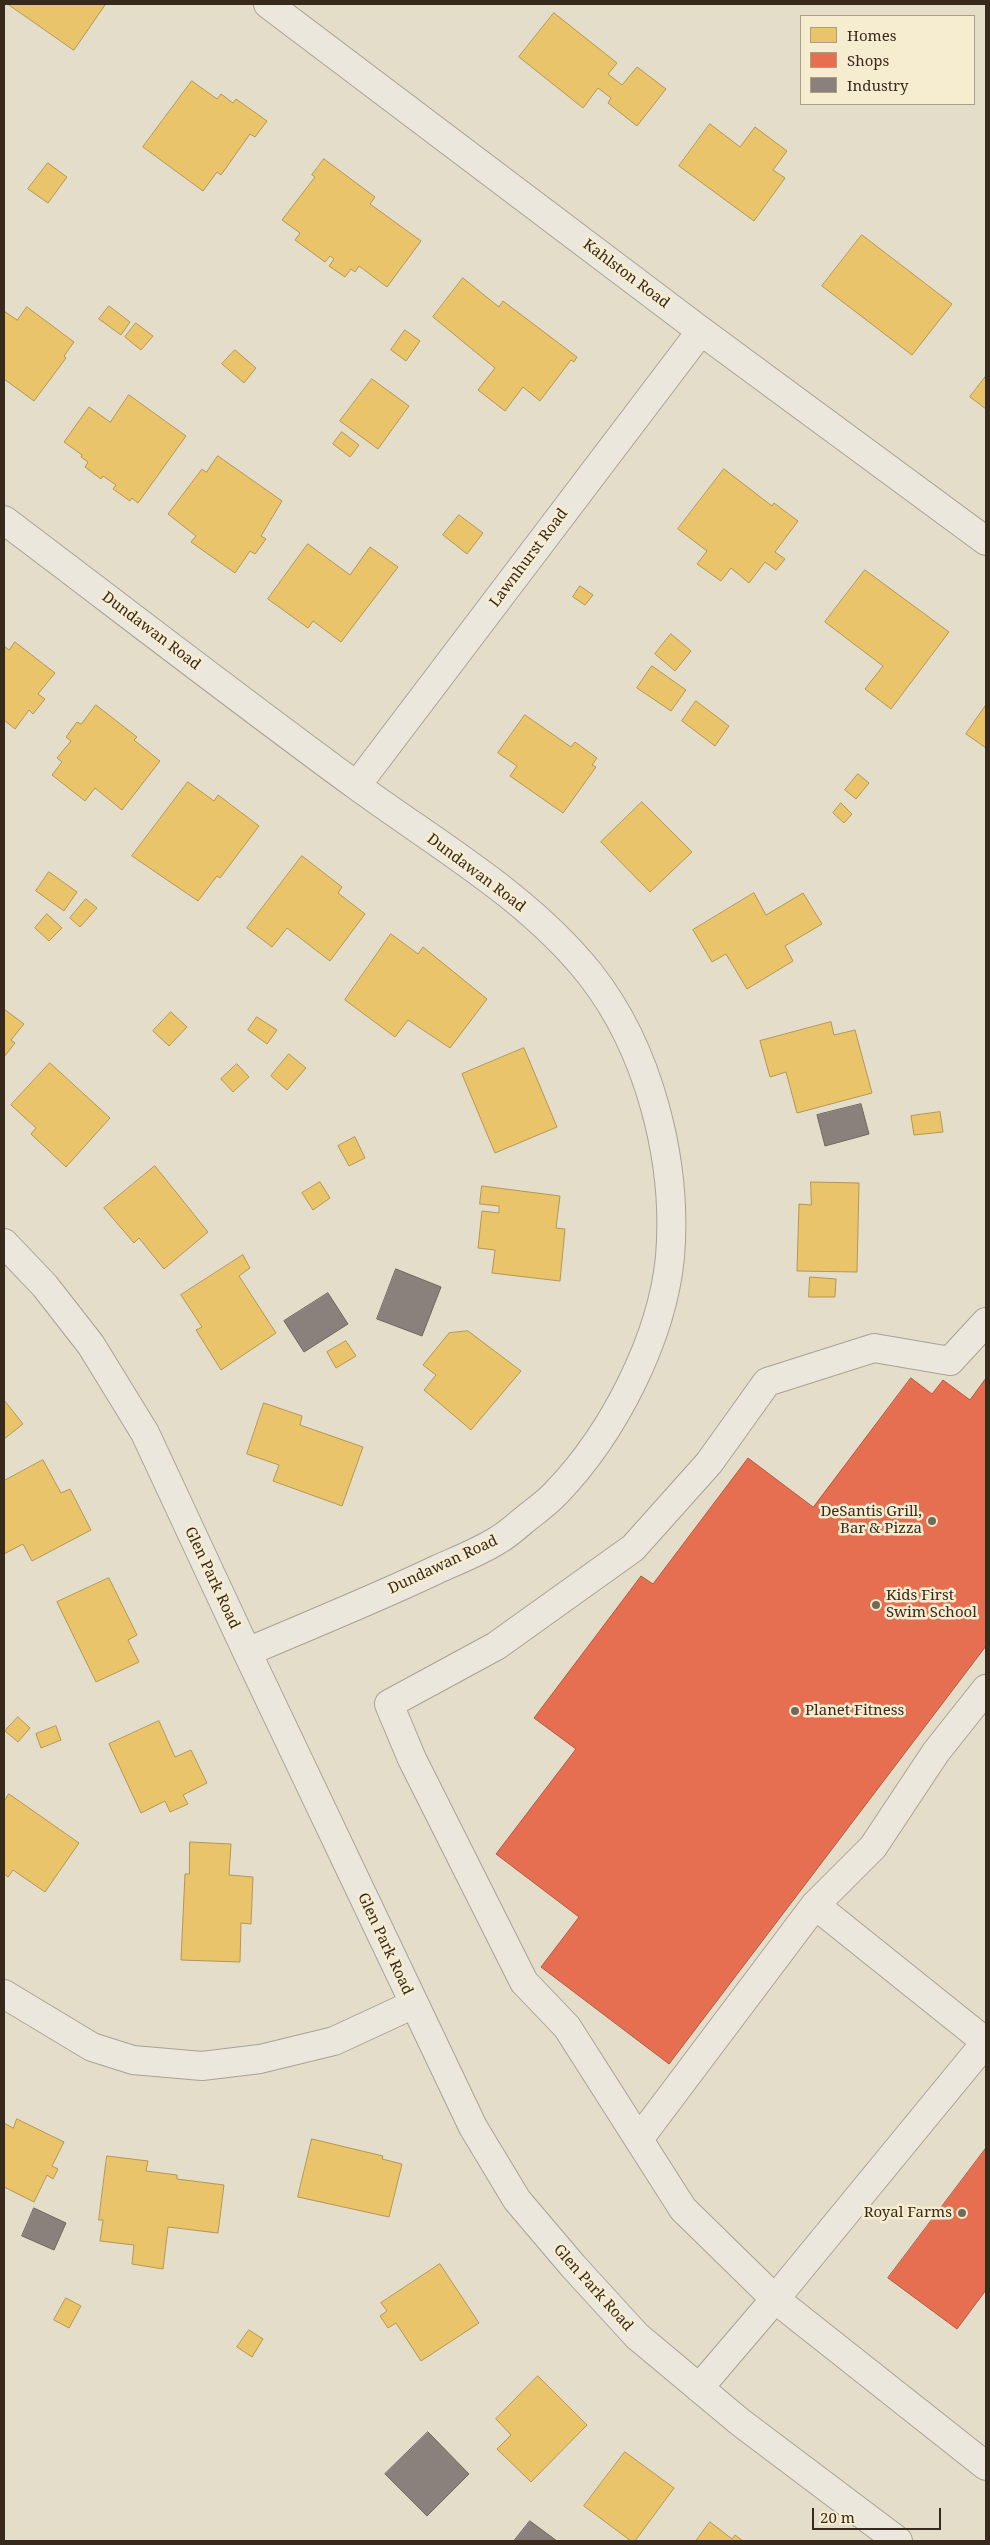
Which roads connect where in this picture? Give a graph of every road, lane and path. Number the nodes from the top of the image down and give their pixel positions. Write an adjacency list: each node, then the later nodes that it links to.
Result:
1 (268, 4): 2 (street, Kahlston Road)
2 (701, 331): 4 (street, Kahlston Road); 5 (street, Lawnhurst Road)
3 (4, 520): 5 (street, Dundawan Road)
4 (986, 541)
5 (357, 786): 8 (street, Dundawan Road)
6 (4, 1243): 8 (street, Glen Park Road)
7 (986, 1322): 14 (street)
8 (247, 1652): 12 (street, Glen Park Road)
9 (986, 1688): 10 (street)
10 (815, 1905): 13 (street); 14 (street)
11 (4, 1994): 12 (street)
12 (414, 2004): 16 (street, Glen Park Road)
13 (986, 2042): 15 (street)
14 (639, 2140): 15 (street)
15 (774, 2299): 16 (street); 17 (street)
16 (699, 2388): 18 (street, Glen Park Road)
17 (986, 2466)
18 (898, 2541)

